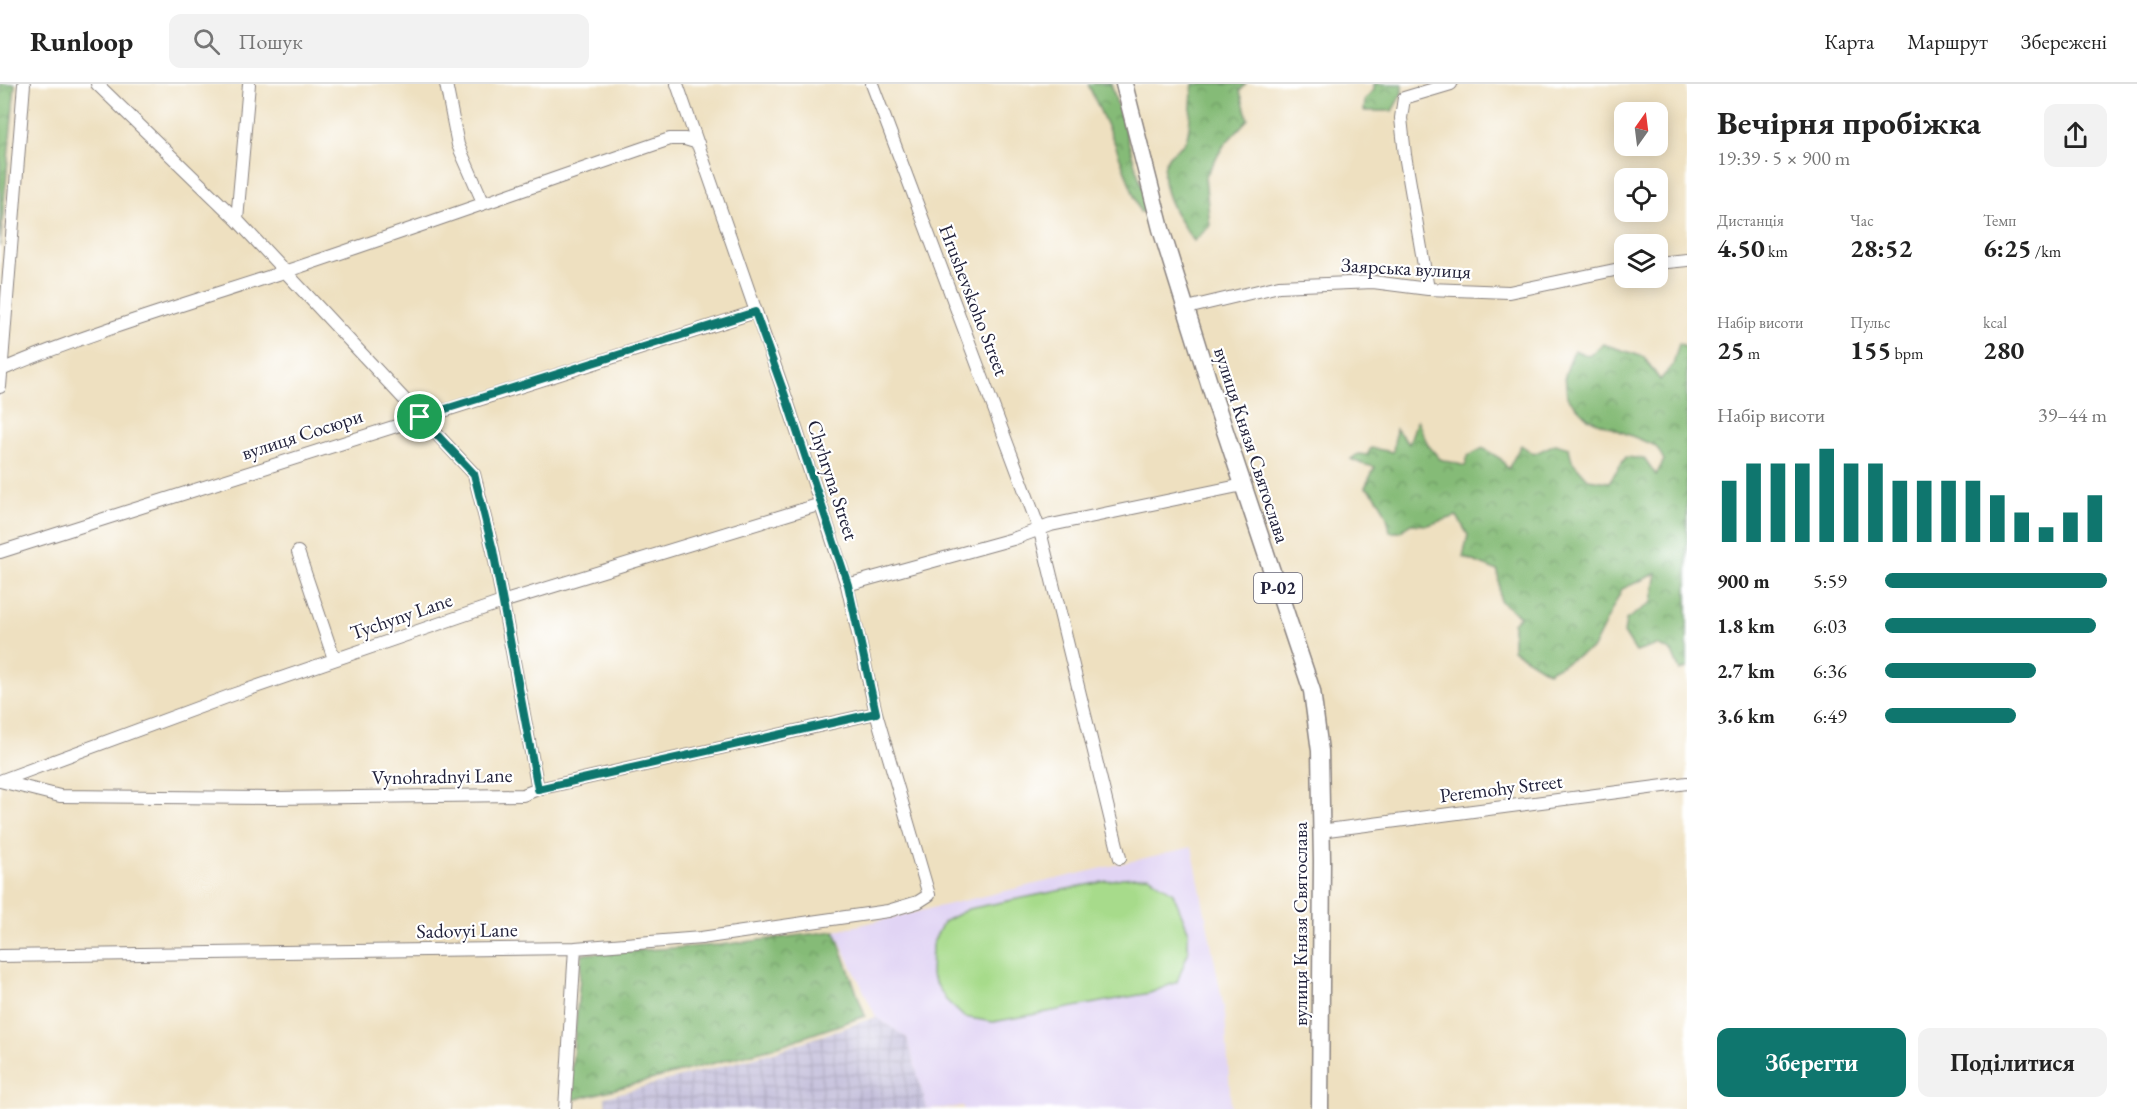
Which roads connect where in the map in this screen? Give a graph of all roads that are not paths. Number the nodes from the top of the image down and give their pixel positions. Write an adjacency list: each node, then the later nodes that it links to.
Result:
1 (24, 84): 19 (street)
2 (97, 84): 11 (street)
3 (249, 84): 11 (street)
4 (446, 84): 10 (street)
5 (677, 84): 9 (street, Chyhryna Street)
6 (872, 84): 24 (street, Hrushevskoho Street)
7 (1124, 84): 17 (main road, вулиця Князя Святослава / Р-02)
8 (1451, 84): 16 (street)
9 (698, 143): 10 (street); 18 (street, Chyhryna Street)
10 (483, 202): 15 (street)
11 (237, 220): 15 (street)
12 (1687, 260): 13 (street)
13 (1668, 262)
14 (1614, 270): 16 (street, Заярська вулиця)
15 (286, 271): 19 (street); 21 (street)
16 (1428, 288): 17 (street, Заярська вулиця)
17 (1187, 308): 22 (main road, вулиця Князя Святослава / Р-02)
18 (755, 312): 21 (street, вулиця Сосюри); 23 (street, Chyhryna Street)
19 (1, 370): 20 (street)
20 (0, 387)
21 (420, 417): 25 (street, вулиця Сосюри); 28 (street)
22 (1243, 485): 24 (street); 34 (main road, вулиця Князя Святослава / Р-02)
23 (820, 504): 27 (street, Chyhryna Street); 28 (street, Tychyny Lane)
24 (1040, 531): 27 (street); 35 (street, Hrushevskoho Street)
25 (0, 552)
26 (298, 552): 29 (street)
27 (848, 585): 30 (street, Chyhryna Street)
28 (502, 602): 29 (street, Tychyny Lane); 33 (street)
29 (334, 659): 31 (street, Tychyny Lane)
30 (876, 713): 33 (street, Vynohradnyi Lane); 36 (street, Chyhryna Street)
31 (0, 781): 33 (street, Vynohradnyi Lane)
32 (1687, 783): 34 (street, Peremohy Street)
33 (538, 789)
34 (1320, 831): 40 (main road, вулиця Князя Святослава / Р-02)
35 (1120, 858)
36 (929, 895): 37 (street, Sadovyi Lane)
37 (575, 948): 38 (street, Sadovyi Lane); 39 (street)
38 (0, 956)
39 (565, 1109)
40 (1320, 1109)

